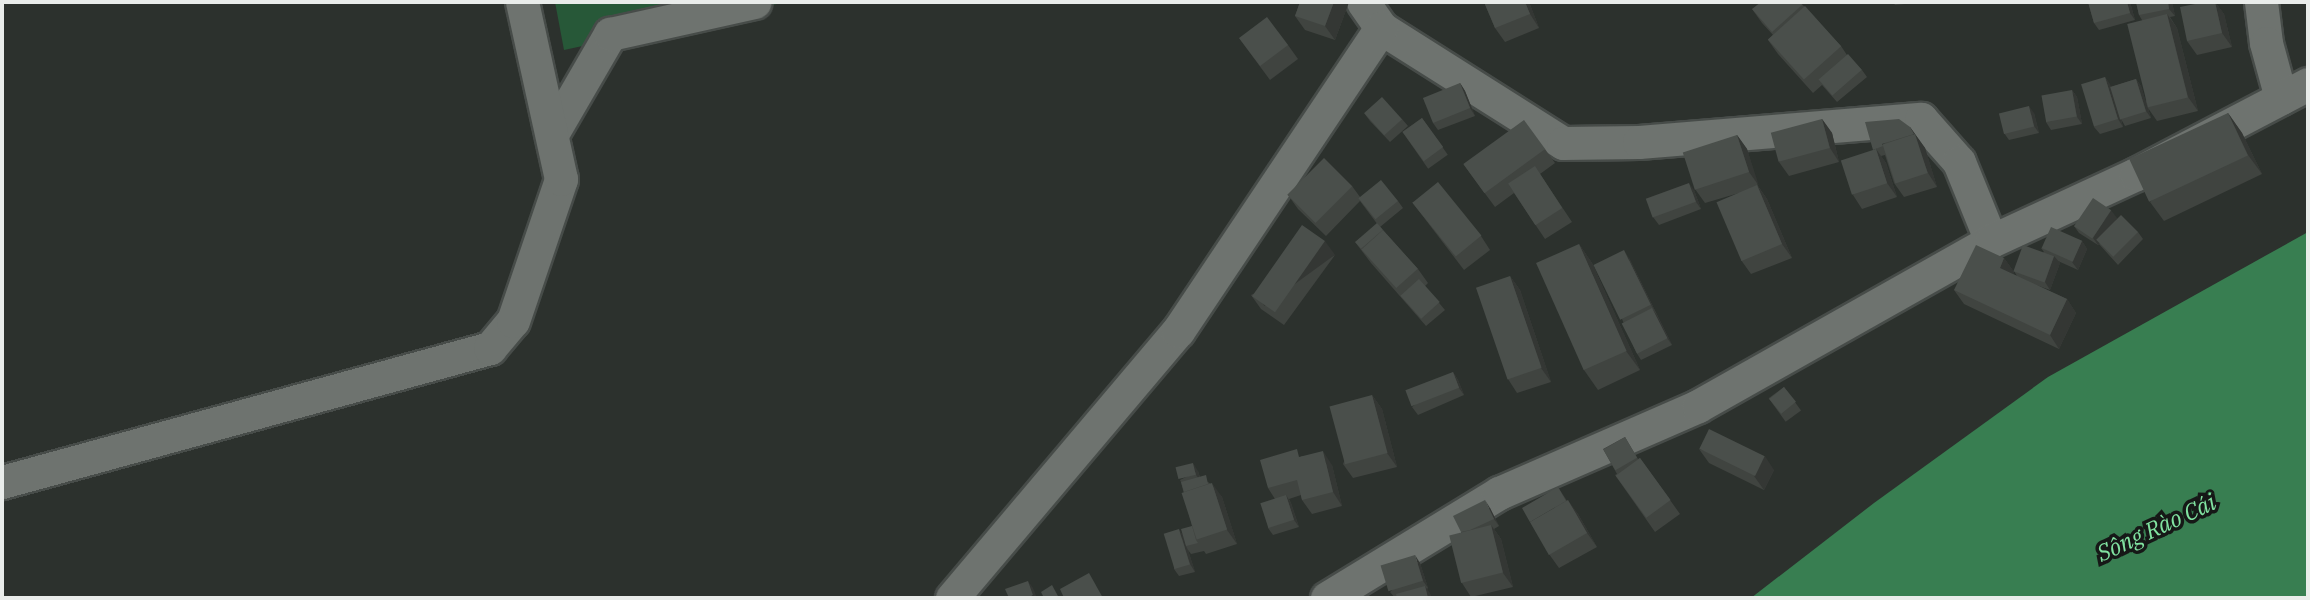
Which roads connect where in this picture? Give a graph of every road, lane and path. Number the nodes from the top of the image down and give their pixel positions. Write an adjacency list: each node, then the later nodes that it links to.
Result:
1 (523, 2): 6 (street)
2 (754, 2): 6 (street)
3 (2261, 2): 5 (street)
4 (1372, 15): 7 (street); 9 (street)
5 (2294, 91): 7 (street)
6 (552, 134): 8 (street)
7 (1990, 241): 10 (street)
8 (2, 482)
9 (952, 598)
10 (1326, 598)

